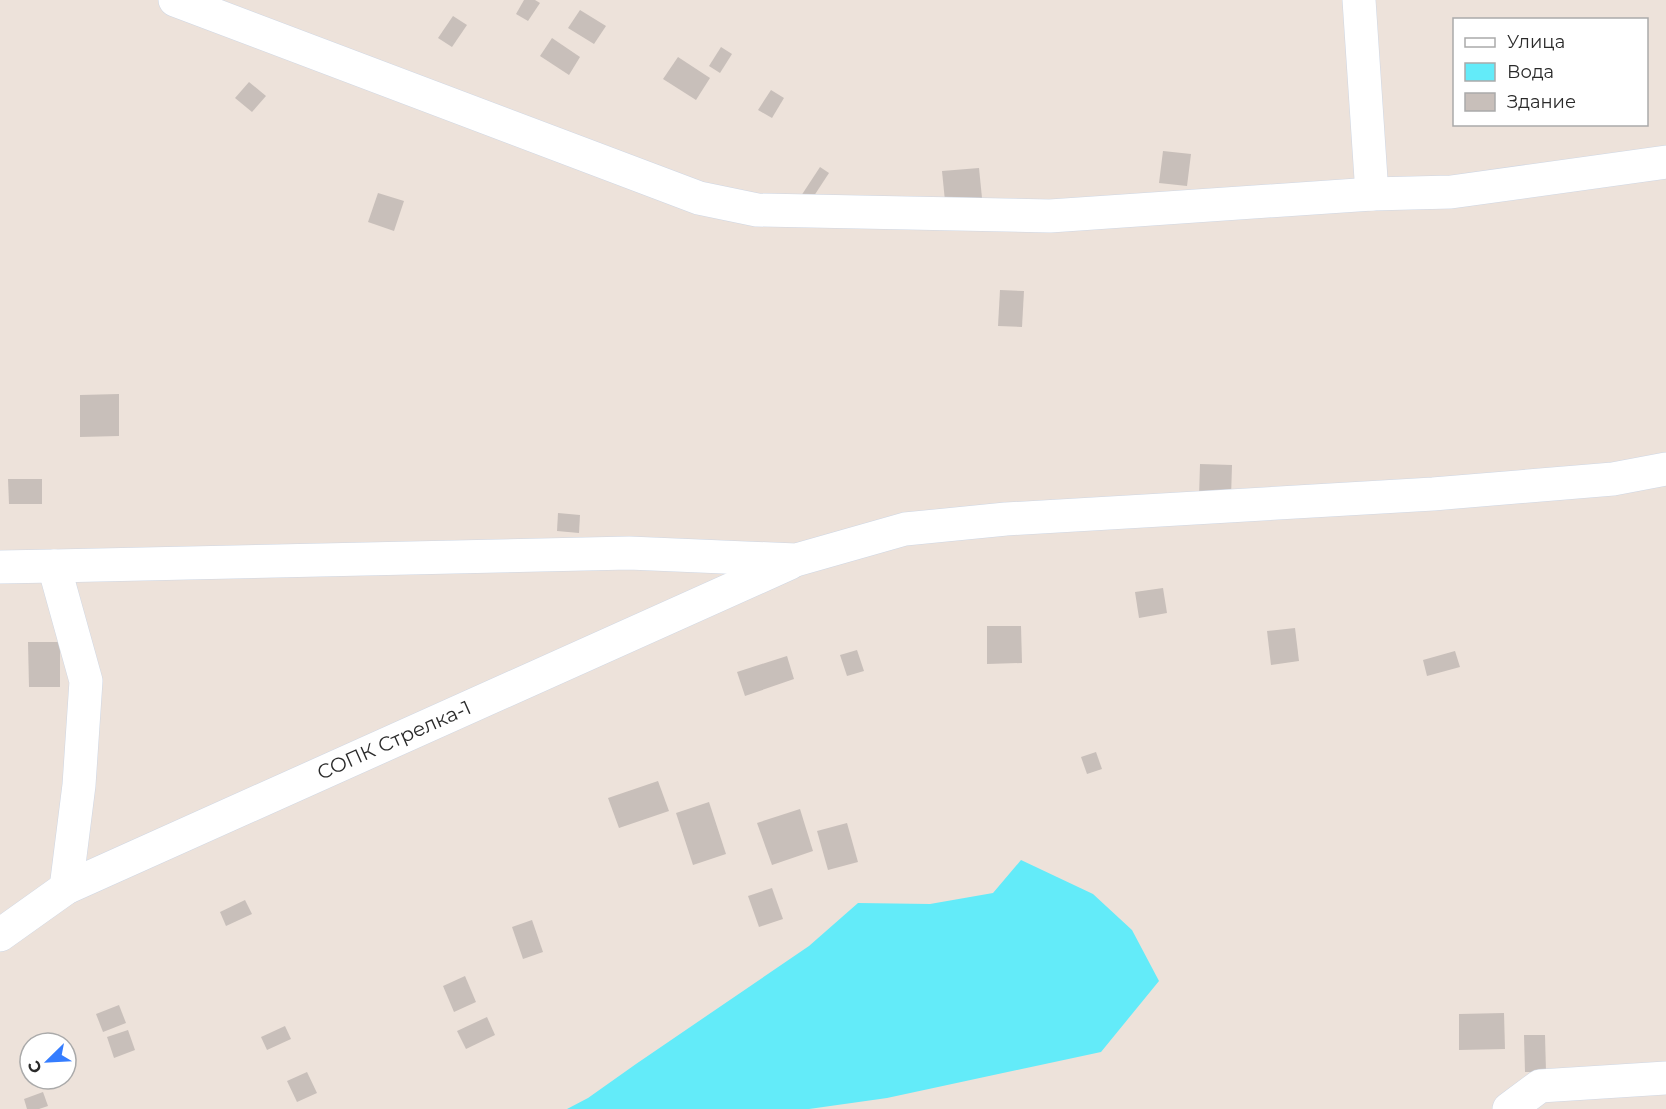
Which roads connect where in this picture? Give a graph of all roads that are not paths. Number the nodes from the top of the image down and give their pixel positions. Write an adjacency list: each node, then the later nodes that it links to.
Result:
1 (175, 0): 4 (street)
2 (1359, 0): 4 (street)
3 (1666, 162): 4 (street)
4 (1372, 194)
5 (1666, 469): 6 (street)
6 (796, 560): 7 (street); 9 (street, СОПК Стрелка-1)
7 (54, 566): 8 (street); 9 (street)
8 (0, 567)
9 (66, 888): 10 (street, СОПК Стрелка-1)
10 (0, 935)
11 (1666, 1078): 12 (street)
12 (1509, 1109)

